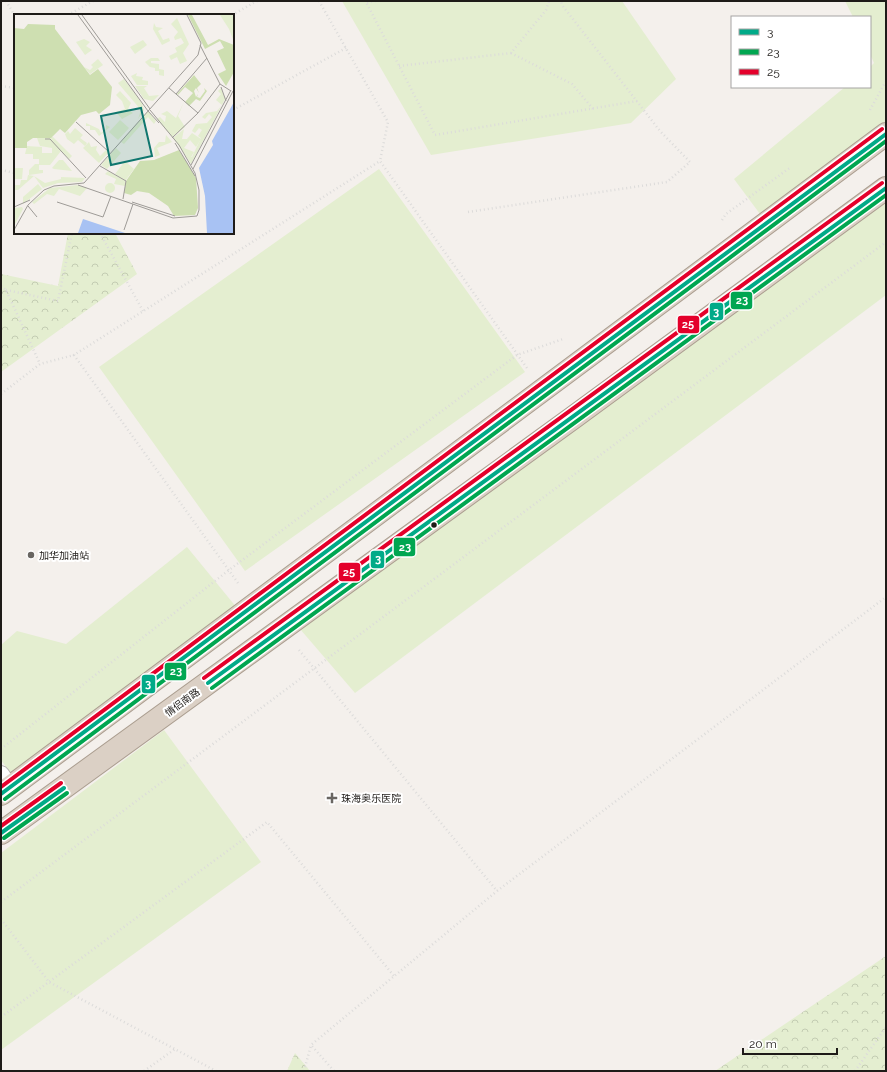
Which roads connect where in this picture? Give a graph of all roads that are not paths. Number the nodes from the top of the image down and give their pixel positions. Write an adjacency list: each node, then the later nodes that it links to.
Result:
1 (886, 134): 3 (highway)
2 (886, 188): 4 (highway, 情侣南路)
3 (4, 785)
4 (1, 833)

